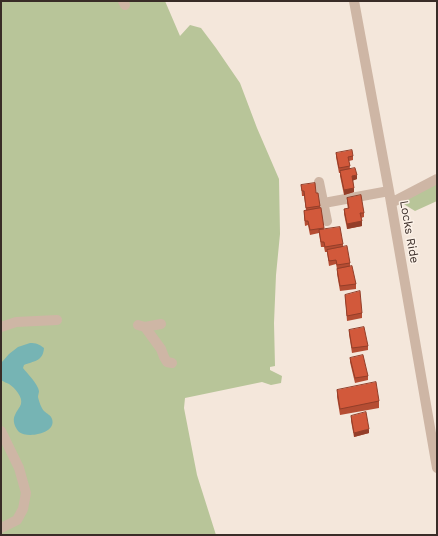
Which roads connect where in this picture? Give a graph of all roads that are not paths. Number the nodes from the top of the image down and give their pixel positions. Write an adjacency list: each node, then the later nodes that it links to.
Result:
1 (354, 1): 4 (street, Locks Ride)
2 (437, 179): 6 (street)
3 (319, 182): 5 (street)
4 (388, 192): 5 (street); 6 (street, Locks Ride)
5 (324, 203): 7 (street)
6 (390, 203): 13 (street, Locks Ride)
7 (327, 220)
8 (56, 320): 10 (street)
9 (161, 324): 11 (street)
10 (1, 327)
11 (172, 363)
12 (1, 431): 14 (street)
13 (437, 468)
14 (1, 528)

